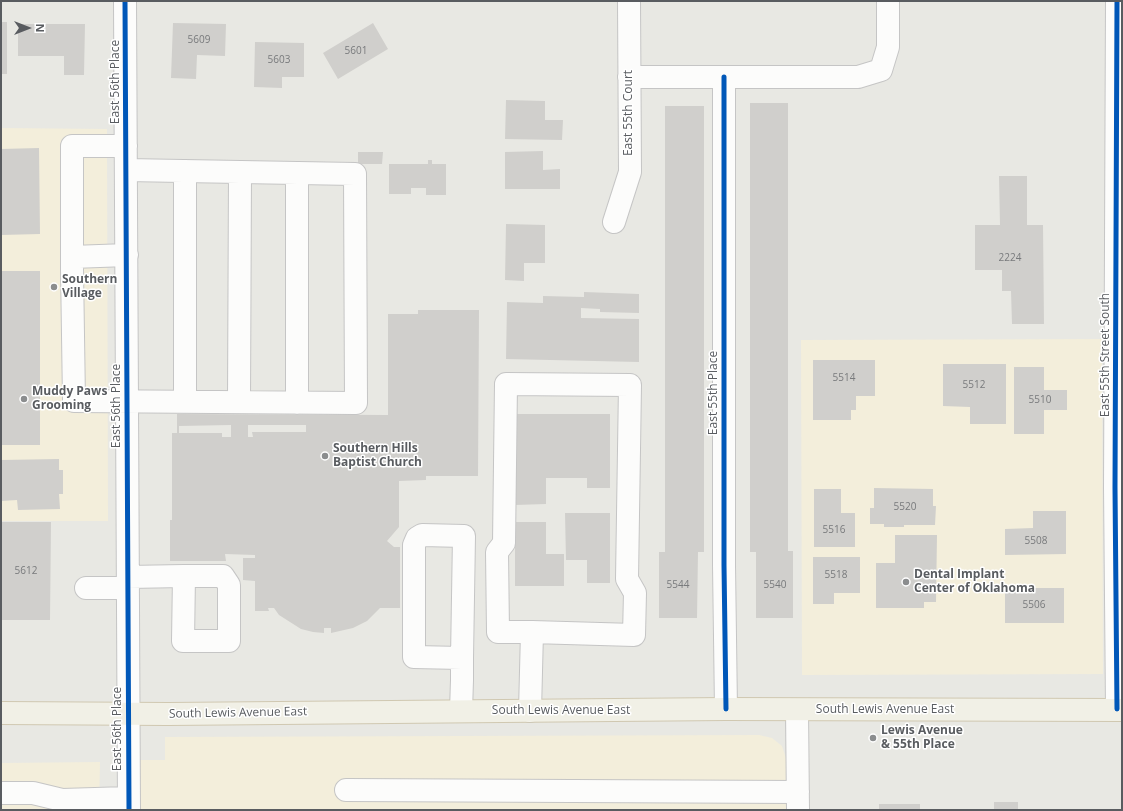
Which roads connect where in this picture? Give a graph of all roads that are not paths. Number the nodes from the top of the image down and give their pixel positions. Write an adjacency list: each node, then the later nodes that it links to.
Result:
1 (125, 1): 7 (street, East 56th Place)
2 (629, 1): 5 (street, East 55th Court)
3 (888, 1): 6 (street)
4 (1117, 1): 12 (street, East 55th Street South)
5 (629, 76): 6 (street); 13 (street, East 55th Court)
6 (724, 77): 26 (street, East 55th Place)
7 (126, 146): 8 (street, East 56th Place); 15 (street)
8 (126, 170): 9 (street); 14 (street, East 56th Place)
9 (185, 171): 10 (street); 17 (street)
10 (240, 172): 11 (street); 18 (street)
11 (297, 173): 19 (street); 19 (street)
12 (1119, 196): 20 (street, East 55th Street South)
13 (614, 222)
14 (127, 255): 15 (street); 16 (street, East 56th Place)
15 (72, 257): 16 (street)
16 (127, 402): 17 (street); 22 (street, East 56th Place)
17 (185, 402): 18 (street)
18 (239, 402): 19 (street)
19 (297, 403)
20 (1119, 487): 28 (street, East 55th Street South)
21 (184, 576): 22 (street)
22 (128, 582): 23 (street); 32 (street, East 56th Place)
23 (86, 588)
24 (532, 632): 24 (street); 30 (street)
25 (462, 658): 25 (street); 29 (street)
26 (726, 710): 27 (main road, South Lewis Avenue East); 30 (main road, South Lewis Avenue East)
27 (797, 710): 28 (main road, South Lewis Avenue East); 35 (street)
28 (1120, 710)
29 (461, 711): 30 (main road, South Lewis Avenue East); 32 (main road, South Lewis Avenue East)
30 (530, 711)
31 (1, 713): 32 (main road, South Lewis Avenue East)
32 (129, 714): 36 (street, East 56th Place)
33 (346, 790): 35 (street)
34 (1, 793): 36 (street)
35 (798, 801)
36 (128, 804)

